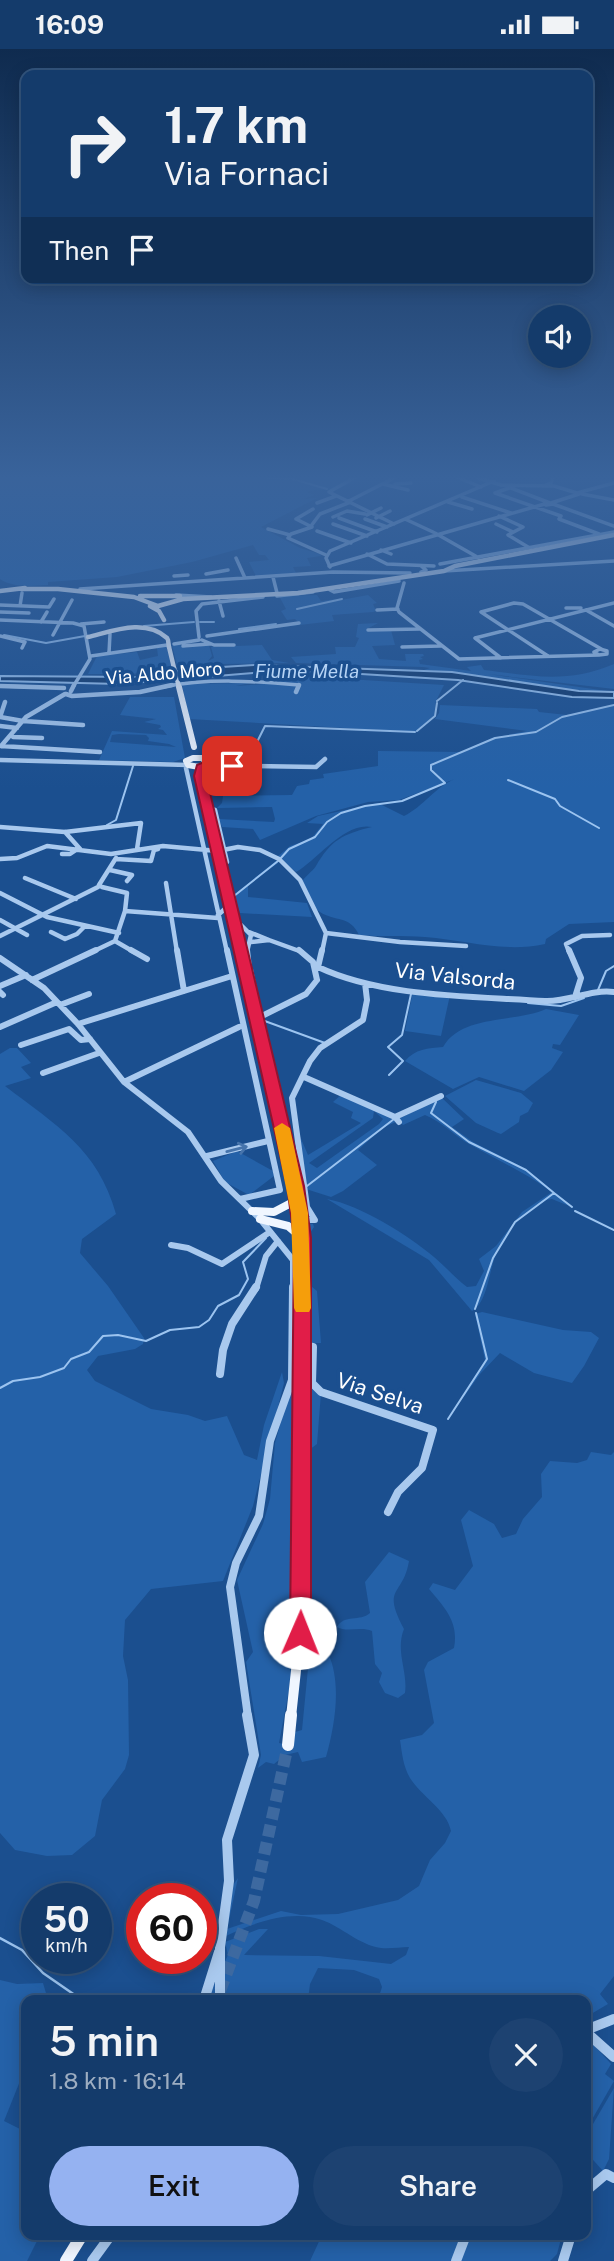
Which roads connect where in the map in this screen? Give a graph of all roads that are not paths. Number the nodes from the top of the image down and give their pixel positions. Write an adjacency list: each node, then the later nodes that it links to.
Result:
1 (163, 581): 7 (street)
2 (185, 581): 16 (street)
3 (273, 581): 12 (street)
4 (381, 581): 12 (main road)
5 (383, 581): 11 (main road)
6 (397, 581): 31 (street)
7 (156, 582): 8 (street)
8 (91, 589): 10 (main road); 14 (main road)
9 (0, 591): 10 (main road)
10 (22, 591): 14 (main road); 28 (street)
11 (313, 592): 15 (main road); 22 (street)
12 (277, 593): 20 (main road)
13 (146, 595): 16 (street)
14 (125, 596): 16 (main road); 17 (main road); 25 (main road); 42 (main road)
15 (256, 596): 16 (main road); 22 (main road)
16 (191, 597): 20 (main road); 23 (main road)
17 (158, 598): 23 (main road); 25 (main road)
18 (36, 599): 29 (street)
19 (54, 599): 29 (street)
20 (206, 599): 22 (main road); 57 (street)
21 (72, 600): 44 (street)
22 (222, 600): 38 (street)
23 (168, 602): 25 (main road); 42 (main road)
24 (614, 603): 27 (street)
25 (153, 604): 42 (main road)
26 (0, 605): 28 (street)
27 (607, 605): 30 (street); 33 (street)
28 (19, 606): 29 (street); 36 (street)
29 (35, 606)
30 (566, 608)
31 (398, 609): 32 (street); 50 (street)
32 (377, 610)
33 (586, 610): 39 (street); 48 (street)
34 (0, 612): 36 (street)
35 (47, 612): 43 (street)
36 (15, 613): 37 (street)
37 (29, 613)
38 (223, 616)
39 (550, 619): 51 (street); 51 (street); 66 (street)
40 (0, 620): 41 (street)
41 (22, 621): 43 (street); 49 (street)
42 (165, 621): 59 (main road)
43 (41, 622): 44 (street)
44 (59, 622): 47 (street); 54 (street)
45 (104, 622): 47 (street)
46 (299, 623): 58 (street)
47 (81, 624): 56 (street)
48 (614, 626)
49 (16, 629)
50 (419, 629): 52 (street); 62 (street)
51 (508, 629): 69 (street); 70 (street)
52 (368, 630)
53 (110, 634): 67 (street)
54 (52, 635)
55 (0, 636): 64 (street)
56 (88, 637): 59 (main road); 68 (street)
57 (199, 637): 58 (street); 59 (street)
58 (209, 639): 60 (street); 61 (street)
59 (169, 643): 67 (street); 88 (main road, bridge)
60 (234, 645)
61 (183, 646)
62 (440, 646): 63 (street); 70 (street)
63 (402, 647)
64 (22, 648)
65 (608, 650): 66 (street)
66 (595, 652): 69 (street)
67 (107, 653): 68 (street)
68 (91, 654): 75 (street)
69 (548, 656): 70 (street)
70 (501, 658)
71 (257, 681): 72 (street); 77 (street, Via Aldo Moro); 78 (street, Via Aldo Moro)
72 (235, 685)
73 (0, 686): 74 (street)
74 (40, 687): 75 (street, Via Aldo Moro); 76 (street)
75 (66, 691): 76 (street); 78 (street, Via Aldo Moro); 79 (street)
76 (58, 692): 79 (street)
77 (296, 692)
78 (76, 696): 79 (street)
79 (56, 701): 81 (street)
80 (5, 702): 81 (street)
81 (23, 721): 82 (street); 84 (street)
82 (83, 725)
83 (0, 726): 84 (street)
84 (17, 728): 85 (street)
85 (11, 736): 86 (street); 87 (street)
86 (42, 739)
87 (4, 747): 89 (street); 90 (street)
88 (194, 747): 91 (main road); 93 (main road)
89 (100, 752)
90 (0, 757): 93 (street)
91 (201, 758): 93 (main road); 94 (main road)
92 (324, 759): 94 (street)
93 (189, 764): 94 (main road); 95 (main road); 100 (street)
94 (204, 765): 95 (main road)
95 (200, 776): 101 (main road)
96 (0, 827): 97 (street)
97 (65, 832): 98 (street); 102 (street)
98 (75, 842): 103 (street); 103 (street)
99 (185, 847): 100 (street); 102 (street); 104 (street)
100 (205, 848): 101 (street); 119 (street)
101 (219, 848): 106 (street); 112 (main road); 126 (street)
102 (137, 849): 104 (street)
103 (71, 851): 104 (street); 105 (street)
104 (115, 856): 107 (street)
105 (0, 859)
106 (227, 862)
107 (110, 870): 109 (street); 111 (street)
108 (25, 878): 114 (street)
109 (127, 881)
110 (166, 883): 118 (street)
111 (100, 886): 114 (street); 116 (street)
112 (227, 890): 115 (main road); 119 (street)
113 (0, 893): 117 (street)
114 (76, 899): 117 (street)
115 (232, 909): 125 (street); 135 (main road)
116 (125, 911): 118 (street); 124 (street)
117 (44, 915): 121 (street); 122 (street)
118 (172, 915): 119 (street); 145 (street)
119 (218, 916): 134 (street)
120 (0, 920): 122 (street)
121 (85, 926): 123 (street); 124 (street)
122 (16, 928): 127 (street); 129 (street)
123 (51, 932)
124 (119, 933): 131 (street)
125 (249, 933): 130 (street); 132 (street)
126 (326, 933): 133 (street, Via Valsorda); 139 (street)
127 (27, 935)
128 (610, 935): 149 (street)
129 (0, 936)
130 (269, 940): 132 (street); 141 (street)
131 (115, 941): 137 (street); 142 (street)
132 (251, 942): 146 (street)
133 (466, 946)
134 (225, 947): 135 (street); 140 (street)
135 (242, 954): 146 (main road)
136 (0, 958): 138 (street)
137 (147, 960)
138 (26, 975): 142 (street); 144 (street)
139 (331, 975): 141 (street, Via Valsorda); 143 (street, Via Valsorda)
140 (232, 976): 145 (street); 154 (street)
141 (317, 977): 151 (street)
142 (32, 980): 150 (street)
143 (365, 983): 149 (street, Via Valsorda); 160 (street)
144 (1, 991)
145 (184, 991): 152 (street)
146 (250, 991): 151 (main road)
147 (614, 992): 149 (street, Via Valsorda)
148 (89, 994): 150 (street)
149 (575, 997)
150 (59, 1004): 152 (street); 153 (street)
151 (259, 1022): 154 (street); 163 (main road)
152 (80, 1023): 155 (street); 156 (street)
153 (0, 1027)
154 (242, 1027): 161 (street); 164 (street)
155 (88, 1029)
156 (90, 1039): 157 (street); 158 (street)
157 (21, 1045)
158 (99, 1053): 159 (street); 161 (street)
159 (43, 1073)
160 (304, 1077): 162 (street); 170 (street)
161 (124, 1082): 166 (street)
162 (441, 1096)
163 (275, 1100): 164 (street); 167 (main road)
164 (260, 1102): 165 (street)
165 (268, 1141): 166 (street, one-way to 165); 168 (street)
166 (207, 1156): 168 (street)
167 (296, 1186): 169 (main road); 171 (main road)
168 (240, 1199): 169 (street)
169 (252, 1212): 172 (street)
170 (310, 1212): 171 (street); 171 (street)
171 (300, 1217): 174 (main road)
172 (260, 1219): 173 (street); 174 (main road)
173 (270, 1232): 175 (street); 176 (street)
174 (302, 1238): 177 (main road)
175 (278, 1241): 178 (street); 181 (street)
176 (171, 1245)
177 (302, 1345): 179 (street, Via Selva); 180 (main road)
178 (220, 1374)
179 (388, 1512)
180 (288, 1745)
181 (220, 1947): 182 (street); 183 (street)
182 (206, 1995)
183 (220, 1995)
184 (614, 2019): 185 (street)
185 (591, 2029)
186 (591, 2036): 187 (street)
187 (614, 2057)
188 (612, 2176): 189 (street)
189 (591, 2187)
190 (79, 2240): 194 (main road)
191 (107, 2240): 195 (street)
192 (464, 2240): 196 (street)
193 (569, 2240): 197 (street)
194 (66, 2261)
195 (92, 2261)
196 (456, 2261)
197 (563, 2261)

